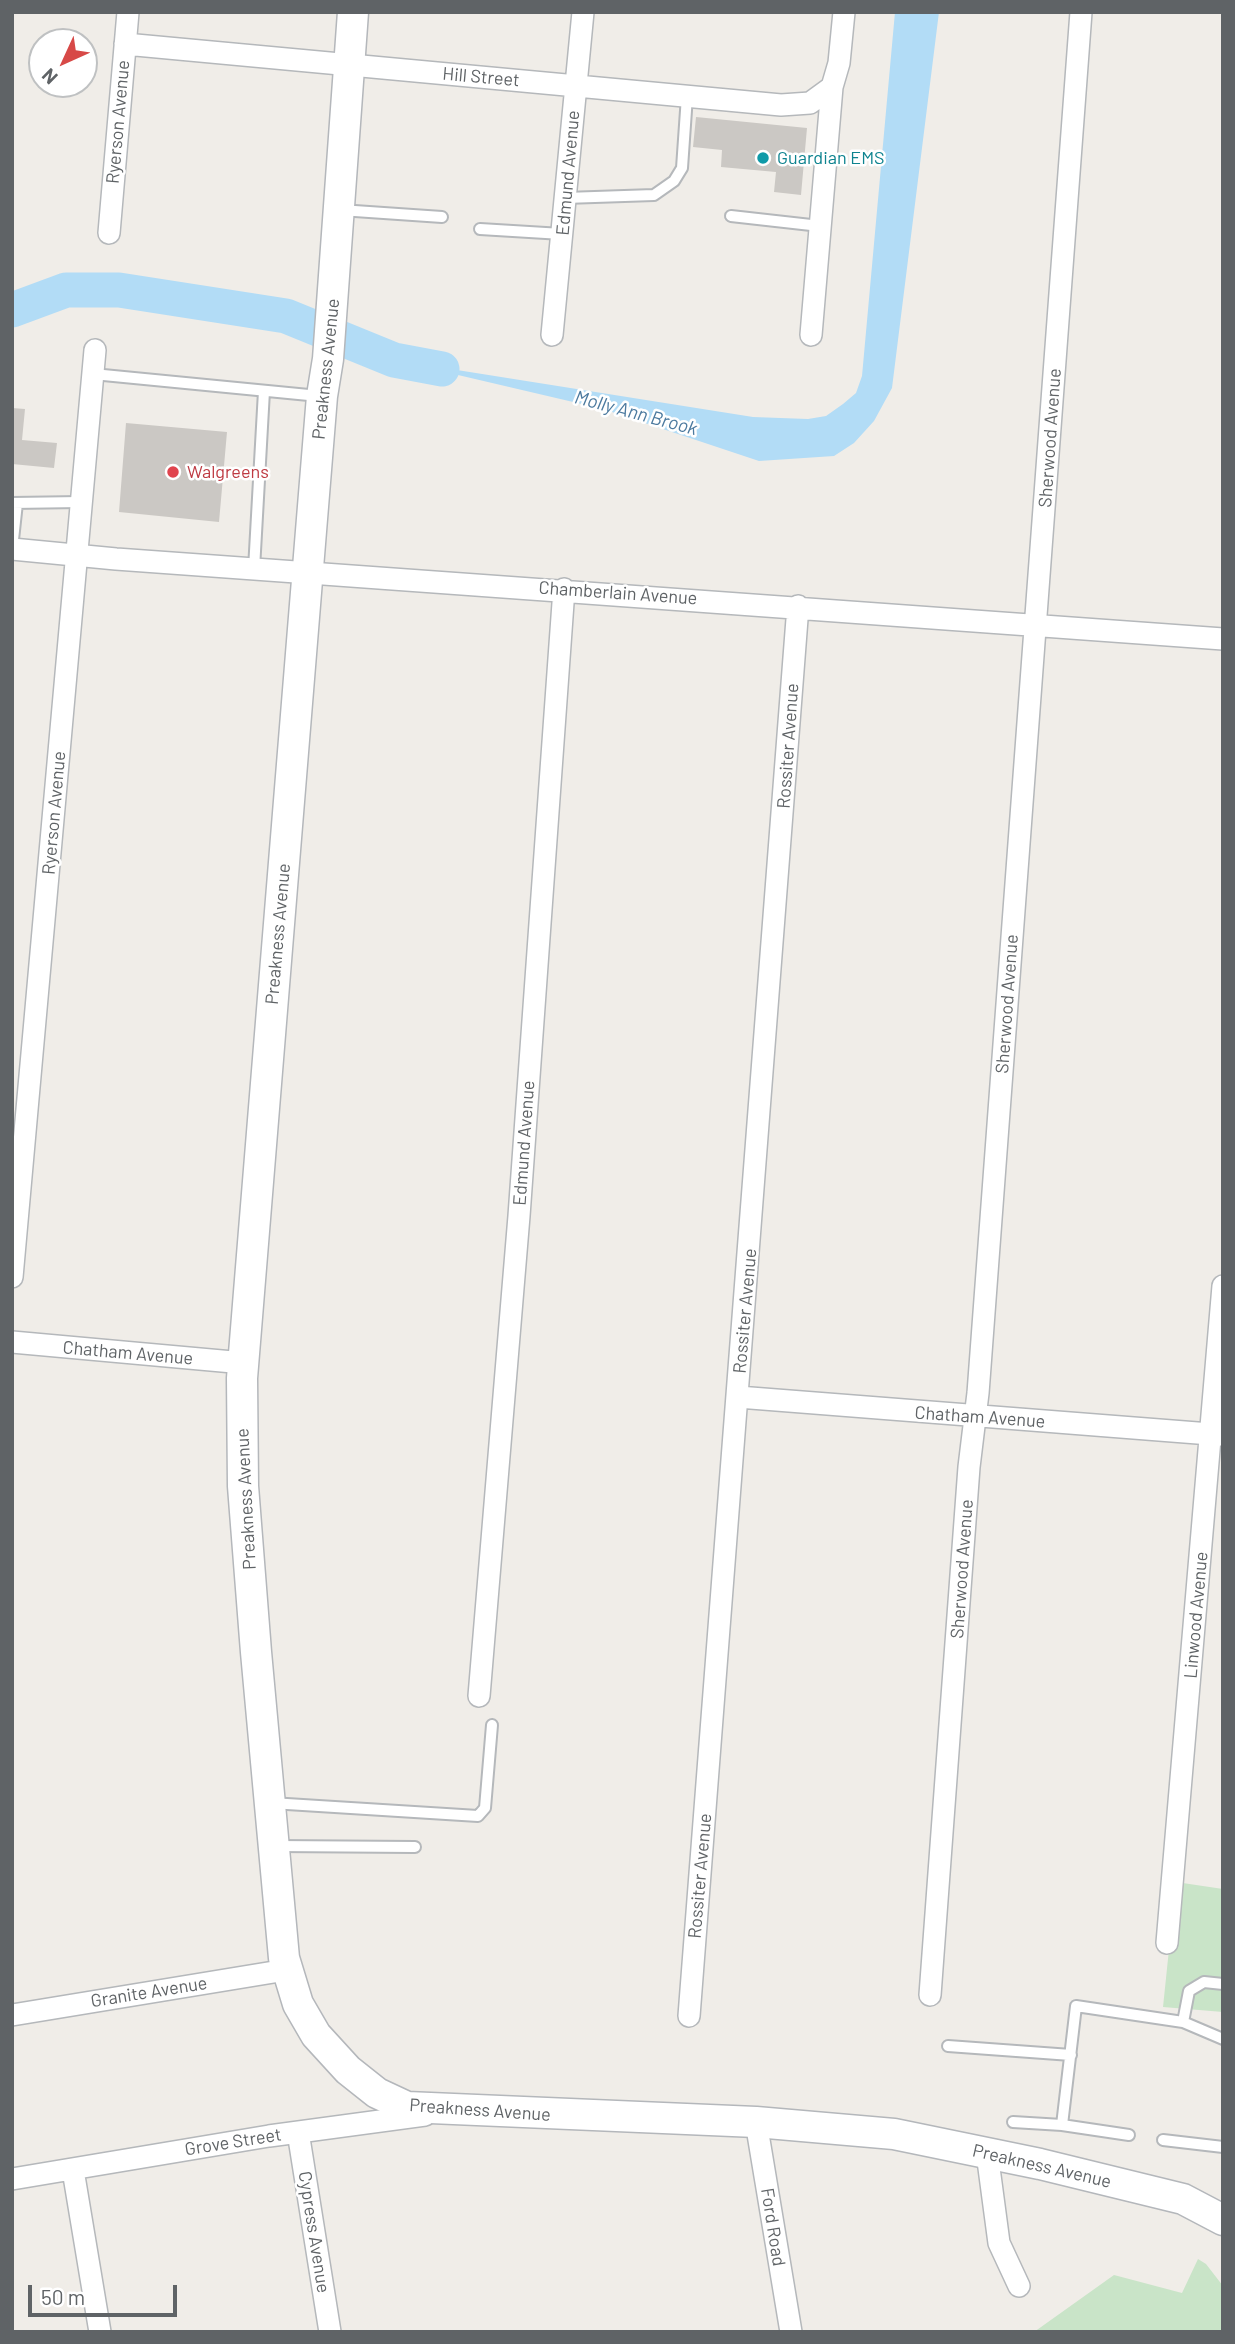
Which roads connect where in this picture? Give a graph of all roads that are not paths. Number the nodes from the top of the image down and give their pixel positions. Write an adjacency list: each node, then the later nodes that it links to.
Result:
1 (128, 12): 6 (street, Ryerson Avenue)
2 (353, 12): 7 (main road, Preakness Avenue)
3 (583, 12): 8 (street, Edmund Avenue)
4 (844, 12): 9 (street)
5 (1081, 12): 33 (street, Sherwood Avenue)
6 (125, 44): 7 (street, Hill Street); 17 (street, Ryerson Avenue)
7 (348, 65): 8 (street, Hill Street); 12 (main road, Preakness Avenue)
8 (576, 86): 10 (street, Hill Street); 11 (street, Edmund Avenue)
9 (832, 87): 10 (street, Hill Street); 15 (street)
10 (687, 96): 11 (lane)
11 (565, 198): 18 (street, Edmund Avenue)
12 (337, 210): 14 (lane); 24 (main road, Preakness Avenue)
13 (731, 216): 15 (lane)
14 (442, 217)
15 (820, 226): 20 (street)
16 (480, 229): 18 (lane)
17 (108, 233)
18 (562, 234): 19 (street, Edmund Avenue)
19 (552, 335)
20 (811, 335)
21 (95, 350): 22 (street, Ryerson Avenue)
22 (93, 374): 23 (lane); 25 (street, Ryerson Avenue)
23 (264, 391): 24 (lane); 29 (lane)
24 (322, 396): 30 (main road, Preakness Avenue)
25 (81, 502): 26 (lane); 28 (street, Ryerson Avenue)
26 (15, 503): 27 (lane)
27 (12, 549): 28 (street, Chamberlain Avenue)
28 (76, 555): 29 (street, Chamberlain Avenue); 35 (street, Ryerson Avenue)
29 (254, 569): 30 (street, Chamberlain Avenue)
30 (308, 572): 31 (street, Chamberlain Avenue); 38 (main road, Preakness Avenue)
31 (564, 589): 32 (street, Chamberlain Avenue); 42 (street, Edmund Avenue)
32 (798, 606): 33 (street, Chamberlain Avenue); 39 (street, Rossiter Avenue)
33 (1036, 624): 34 (street, Chamberlain Avenue); 40 (street, Sherwood Avenue)
34 (1223, 639)
35 (12, 1277)
36 (1223, 1286): 41 (street, Linwood Avenue)
37 (12, 1342): 38 (street, Chatham Avenue)
38 (244, 1363): 44 (main road, Preakness Avenue)
39 (738, 1397): 40 (street, Chatham Avenue); 52 (street, Rossiter Avenue)
40 (975, 1416): 41 (street, Chatham Avenue); 50 (street, Sherwood Avenue)
41 (1217, 1435): 47 (street, Linwood Avenue)
42 (479, 1696)
43 (492, 1725): 44 (lane)
44 (271, 1803): 45 (main road, Preakness Avenue)
45 (275, 1846): 46 (lane); 48 (main road, Preakness Avenue)
46 (415, 1847)
47 (1167, 1943)
48 (286, 1970): 51 (street, Granite Avenue); 57 (main road, Preakness Avenue)
49 (1223, 1984): 53 (lane)
50 (930, 1995)
51 (12, 2015)
52 (689, 2016)
53 (1183, 2022): 54 (lane); 56 (lane)
54 (1223, 2039)
55 (948, 2046): 56 (lane)
56 (1072, 2055): 60 (lane)
57 (454, 2111): 58 (main road, Preakness Avenue); 61 (street, Grove Street)
58 (756, 2122): 65 (main road, Preakness Avenue); 72 (street, Ford Road)
59 (1013, 2122): 60 (lane)
60 (1062, 2125): 62 (lane)
61 (298, 2132): 66 (street, Grove Street); 71 (street, Cypress Avenue)
62 (1129, 2135)
63 (1163, 2140): 64 (lane)
64 (1223, 2147)
65 (987, 2153): 68 (main road, Preakness Avenue); 69 (street)
66 (73, 2170): 67 (street, Grove Street); 70 (street)
67 (12, 2179)
68 (1221, 2216)
69 (1019, 2286)
70 (100, 2332)
71 (330, 2332)
72 (791, 2332)

